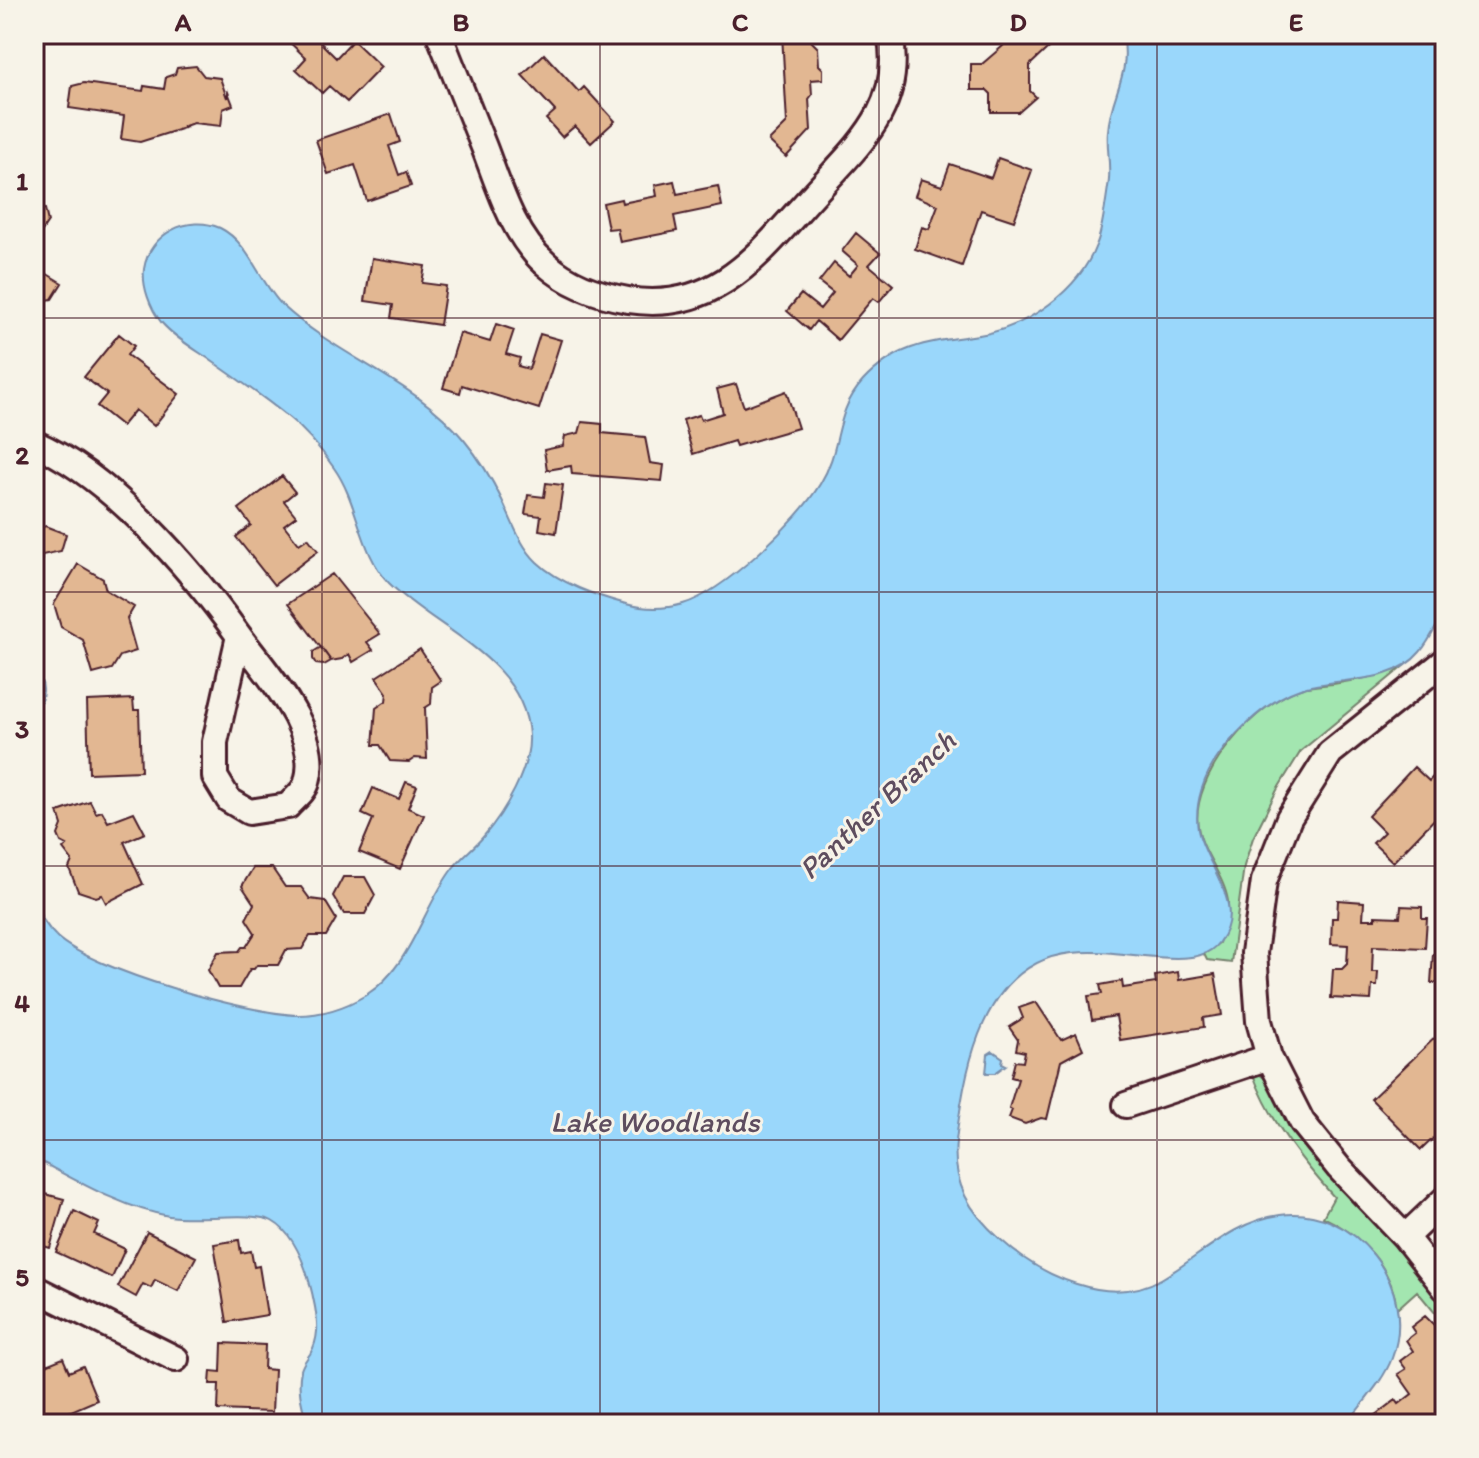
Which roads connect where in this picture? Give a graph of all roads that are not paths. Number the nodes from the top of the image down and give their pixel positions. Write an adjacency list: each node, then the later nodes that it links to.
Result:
1 (439, 34): 2 (street)
2 (890, 34)
3 (34, 443): 4 (street)
4 (239, 636): 4 (street)
5 (1445, 661): 6 (street)
6 (1269, 1057): 7 (street); 9 (street)
7 (1126, 1105)
8 (1445, 1199): 9 (street)
9 (1405, 1237): 10 (street)
10 (1445, 1288)
11 (35, 1289): 12 (street)
12 (176, 1359)

